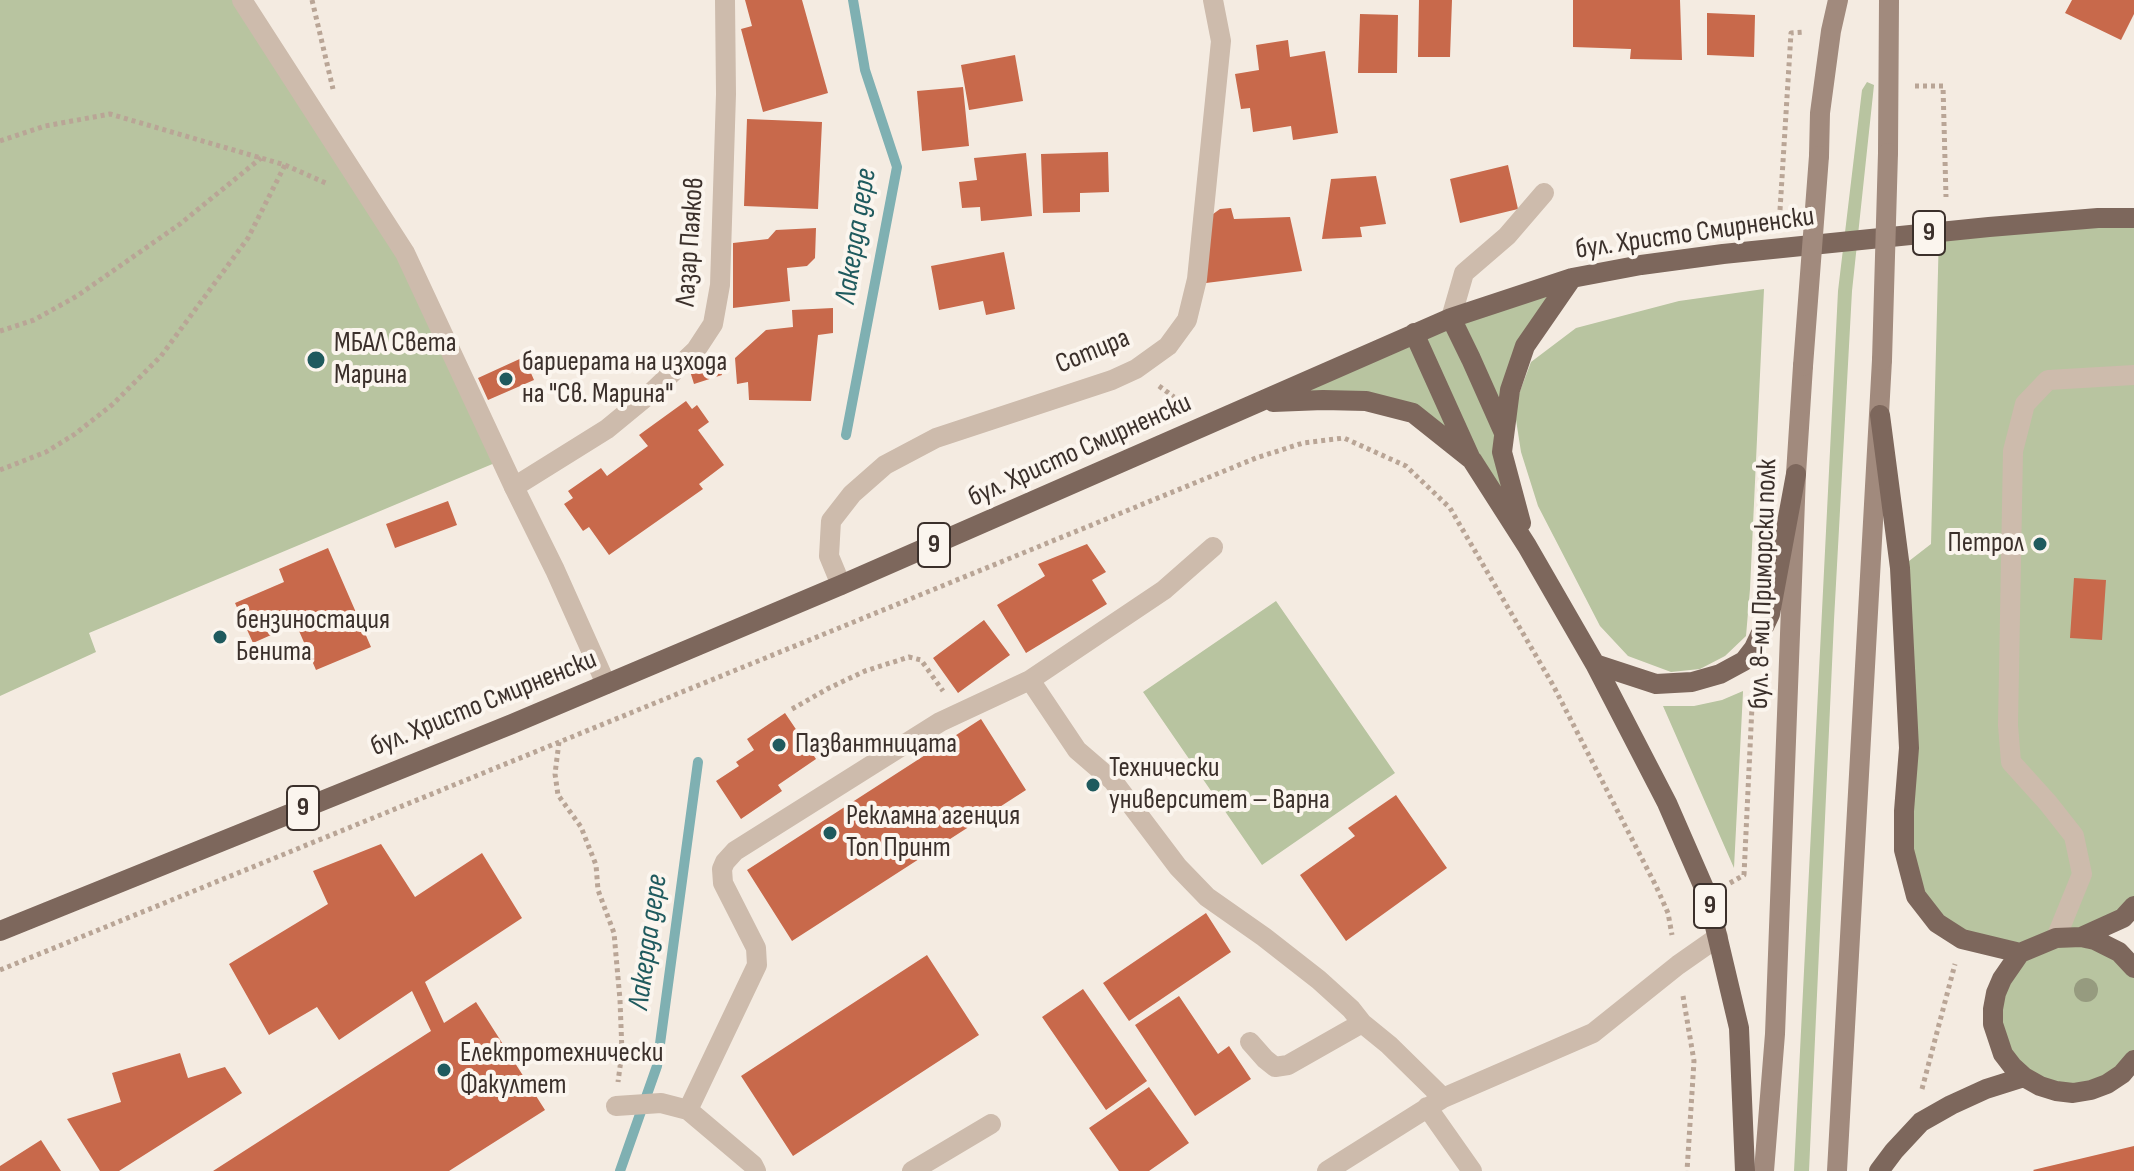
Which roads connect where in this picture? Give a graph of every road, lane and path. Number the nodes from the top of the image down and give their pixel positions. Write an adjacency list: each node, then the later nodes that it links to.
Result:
1 (242, 0): 14 (street)
2 (312, 0): 8 (path)
3 (725, 0): 27 (street, Лазар Паяков)
4 (1213, 0): 30 (street, Сотира)
5 (1838, 0): 26 (main road, бул. 8-ми Приморски полк, bridge)
6 (1889, 0): 7 (main road)
7 (1890, 86): 13 (path); 22 (main road, bridge)
8 (334, 96)
9 (0, 141): 10 (path)
10 (261, 157): 11 (path); 18 (path)
11 (285, 165): 14 (path); 25 (path)
12 (1544, 193): 17 (street)
13 (1946, 197)
14 (375, 205): 27 (street)
15 (2134, 218): 16 (main road, бул. Христо Смирненски / 9)
16 (1572, 278): 17 (main road, бул. Христо Смирненски / 9); 23 (main road)
17 (1451, 318): 19 (main road, бул. Христо Смирненски / 9); 23 (main road)
18 (0, 331)
19 (1414, 333): 21 (main road, бул. Христо Смирненски / 9); 24 (main road)
20 (2134, 375): 44 (street)
21 (1261, 403): 24 (main road, 9); 30 (main road, бул. Христо Смирненски / 9)
22 (1880, 415): 45 (main road); 66 (main road)
23 (1504, 433): 28 (main road)
24 (1472, 460): 28 (main road, 9)
25 (0, 470)
26 (1796, 474): 31 (main road); 65 (main road, бул. 8-ми Приморски полк)
27 (514, 487): 34 (street)
28 (1527, 546): 32 (main road, 9)
29 (1213, 547): 33 (street)
30 (841, 585): 34 (main road, бул. Христо Смирненски / 9)
31 (1754, 648): 32 (main road); 38 (path)
32 (1595, 664): 38 (main road, 9)
33 (1030, 680): 36 (street); 50 (street)
34 (606, 684): 41 (main road, бул. Христо Смирненски / 9)
35 (792, 709): 36 (path)
36 (956, 714): 56 (street)
37 (559, 742): 40 (path); 49 (path); 55 (path)
38 (1708, 897): 40 (path); 42 (main road, 9)
39 (2134, 906): 43 (main road)
40 (1668, 913): 47 (path)
41 (0, 931)
42 (1718, 937): 47 (street); 64 (main road, 9)
43 (2081, 937): 44 (main road); 48 (main road)
44 (2056, 938): 46 (main road)
45 (1962, 939): 46 (main road); 57 (path)
46 (2020, 953): 53 (main road)
47 (1678, 965): 54 (street); 63 (path)
48 (2134, 968)
49 (0, 970)
50 (1362, 1023): 51 (street); 54 (street)
51 (1250, 1042)
52 (2130, 1068): 53 (main road)
53 (2024, 1077): 57 (main road)
54 (1435, 1102): 61 (street); 62 (street)
55 (621, 1106): 56 (street)
56 (688, 1110): 59 (street)
57 (1921, 1122): 67 (main road)
58 (991, 1124): 60 (street)
59 (756, 1171)
60 (912, 1171)
61 (1327, 1171)
62 (1472, 1171)
63 (1687, 1171)
64 (1745, 1171)
65 (1764, 1171)
66 (1837, 1171)
67 (1879, 1171)

